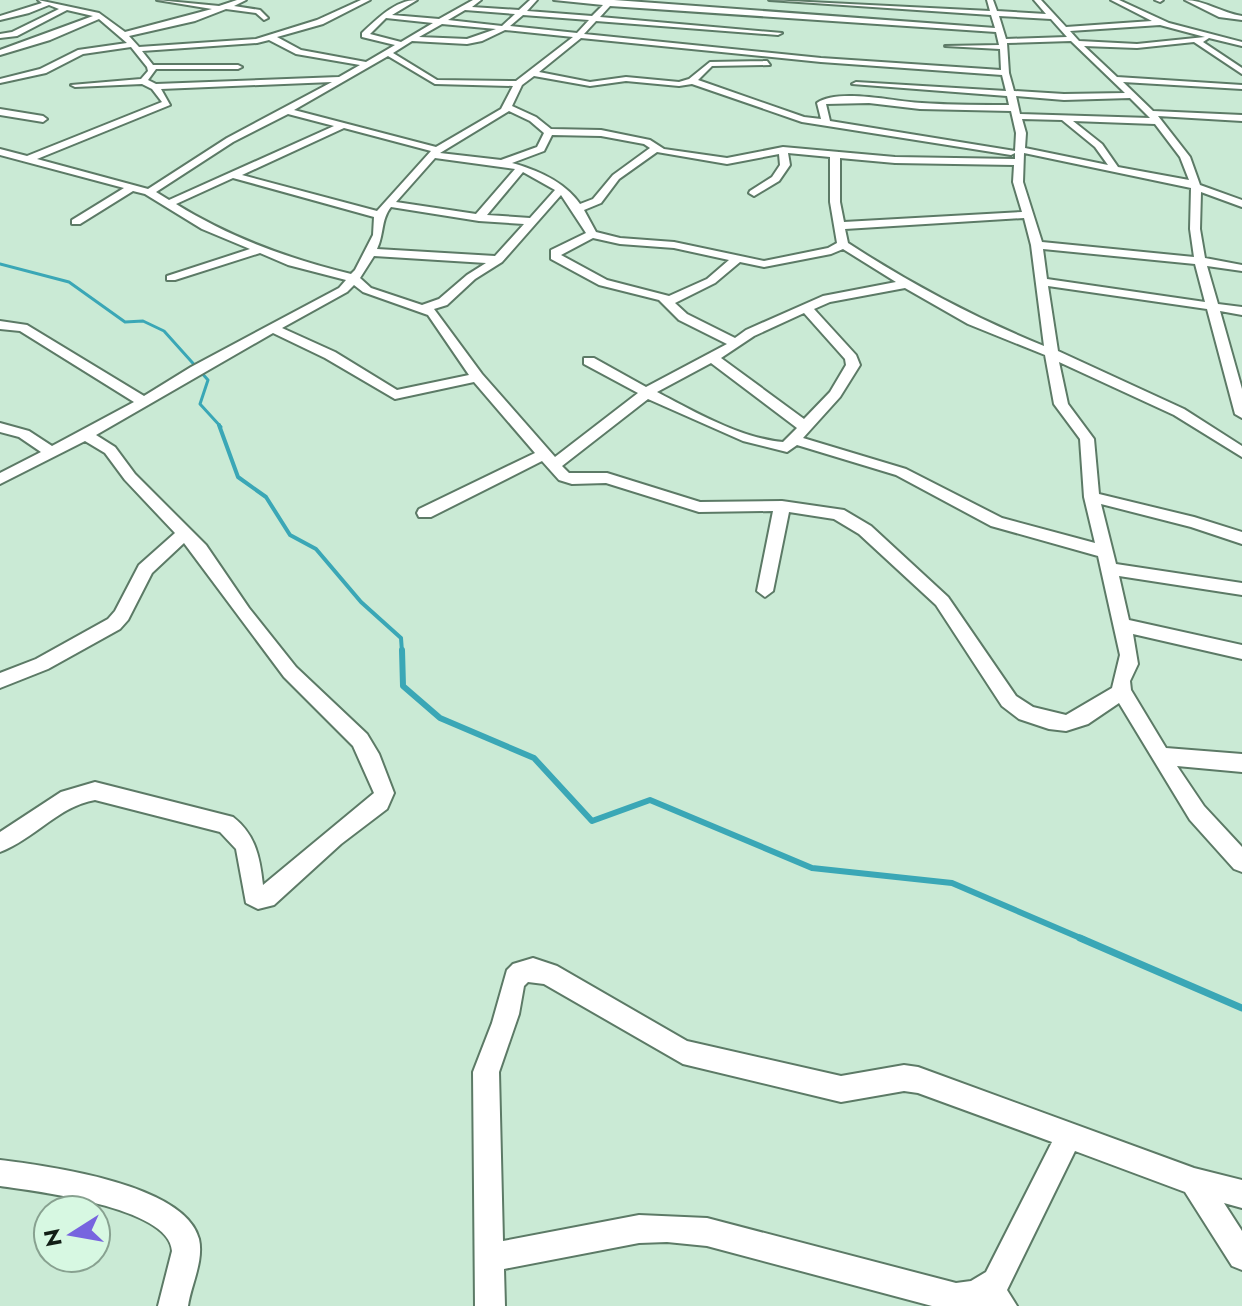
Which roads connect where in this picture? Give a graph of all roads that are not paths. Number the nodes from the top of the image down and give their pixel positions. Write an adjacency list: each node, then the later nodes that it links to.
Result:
1 (160, 0): 15 (street)
2 (243, 0): 15 (street)
3 (367, 0): 42 (street)
4 (414, 0): 23 (street)
5 (478, 0): 17 (street)
6 (534, 0): 20 (street)
7 (557, 0): 13 (street)
8 (772, 0): 14 (street)
9 (1037, 0): 25 (street)
10 (1114, 0): 34 (street)
11 (1188, 0): 21 (street)
12 (44, 1): 18 (street); 27 (street)
13 (609, 2): 19 (street); 30 (street)
14 (870, 3): 16 (street); 32 (street)
15 (219, 7): 28 (street); 39 (street)
16 (992, 7): 25 (street); 46 (street)
17 (464, 8): 20 (street); 33 (street)
18 (64, 9): 22 (street); 40 (street)
19 (676, 10): 24 (street); 35 (street)
20 (520, 14): 30 (street); 36 (street)
21 (1222, 15): 26 (street); 29 (street)
22 (100, 16): 39 (street); 44 (street)
23 (384, 16): 33 (street); 51 (street)
24 (794, 16): 32 (street); 38 (street)
25 (1054, 17): 37 (street)
26 (1208, 17)
27 (0, 18)
28 (264, 18)
29 (1242, 18)
30 (591, 19): 35 (street); 41 (street)
31 (1194, 20): 34 (street)
32 (866, 21): 46 (street)
33 (441, 22): 36 (street); 45 (street)
34 (1163, 24): 37 (street); 43 (street)
35 (669, 26): 38 (street); 52 (street)
36 (507, 28): 41 (street); 45 (street)
37 (1064, 29): 48 (street)
38 (778, 33): 58 (street)
39 (122, 35): 55 (street)
40 (0, 36)
41 (580, 36): 52 (street); 64 (street)
42 (268, 37): 47 (street); 60 (street)
43 (1212, 37): 49 (street); 53 (street)
44 (47, 38): 50 (street); 57 (street)
45 (410, 39): 51 (street)
46 (1002, 39): 48 (street); 54 (street); 65 (street)
47 (257, 41): 55 (street); 62 (street)
48 (1075, 41): 49 (street); 67 (street)
49 (1197, 41): 63 (street)
50 (64, 43)
51 (400, 44): 56 (street)
52 (662, 44): 58 (street)
53 (1242, 44)
54 (949, 46)
55 (135, 47): 61 (street); 68 (street)
56 (387, 52): 60 (street); 71 (street)
57 (0, 53)
58 (771, 53): 59 (street); 70 (street)
59 (841, 61): 65 (street); 72 (street)
60 (365, 64): 66 (street)
61 (151, 67): 62 (street); 69 (street)
62 (238, 67): 74 (street)
63 (1242, 72)
64 (531, 73): 70 (street); 71 (street)
65 (1005, 73): 79 (street)
66 (340, 79): 74 (street); 81 (street)
67 (1115, 79): 76 (street); 77 (street)
68 (0, 81)
69 (143, 81): 73 (street); 75 (street)
70 (692, 81): 87 (street)
71 (518, 84): 80 (street)
72 (856, 84): 78 (street); 79 (street)
73 (75, 85)
74 (230, 85): 75 (street)
75 (155, 87): 96 (street)
76 (1242, 87)
77 (1132, 95): 79 (street); 83 (street)
78 (869, 100): 79 (street); 87 (street)
79 (1013, 106): 84 (street); 95 (street)
80 (508, 107): 89 (street); 93 (street)
81 (287, 111): 88 (street); 104 (street)
82 (0, 112): 86 (street)
83 (1154, 117): 84 (street); 85 (street); 101 (street)
84 (1065, 118): 99 (street)
85 (1242, 118)
86 (43, 119)
87 (826, 122): 95 (street)
88 (344, 125): 93 (street); 100 (street)
89 (549, 132): 90 (street); 97 (street)
90 (655, 149): 91 (street); 109 (street)
91 (783, 150): 94 (street); 105 (street)
92 (0, 152): 96 (street)
93 (435, 152): 97 (street); 106 (street)
94 (835, 155): 95 (street); 115 (street)
95 (1021, 155): 99 (street); 111 (street)
96 (26, 160): 102 (street)
97 (505, 162): 98 (street)
98 (522, 167): 103 (street); 112 (street)
99 (1114, 169): 101 (street)
100 (232, 175): 108 (street); 110 (street)
101 (1196, 187): 107 (street); 123 (street)
102 (131, 188): 104 (street); 114 (street)
103 (560, 190): 109 (street); 113 (street)
104 (149, 192): 108 (street)
105 (754, 193)
106 (390, 204): 110 (street); 112 (street)
107 (1242, 204)
108 (166, 205): 119 (street)
109 (577, 209): 116 (street)
110 (379, 215): 120 (street)
111 (1029, 215): 115 (street); 118 (street)
112 (479, 218): 113 (street)
113 (535, 221): 122 (street)
114 (76, 222)
115 (839, 226): 117 (street)
116 (592, 234): 121 (street); 129 (street)
117 (843, 244): 121 (street); 128 (street)
118 (1037, 245): 123 (street); 127 (street)
119 (262, 249): 125 (street); 126 (street)
120 (370, 252): 122 (street); 126 (street)
121 (738, 258): 129 (street)
122 (498, 260): 130 (street)
123 (1200, 261): 124 (street); 131 (street)
124 (1242, 268)
125 (171, 278)
126 (354, 278): 130 (street); 135 (street)
127 (1040, 281): 131 (street); 139 (street)
128 (906, 284): 132 (street); 139 (street)
129 (669, 301): 136 (street)
130 (423, 308): 142 (street)
131 (1214, 308): 133 (street); 137 (street)
132 (807, 309): 136 (street); 148 (street)
133 (1242, 311)
134 (0, 325): 144 (street)
135 (271, 328): 142 (street); 144 (street)
136 (736, 344): 140 (street)
137 (1225, 344): 138 (street); 145 (street)
138 (1242, 347)
139 (1051, 353): 150 (street); 153 (street)
140 (711, 357): 143 (street); 148 (street)
141 (589, 361): 143 (street)
142 (477, 377): 151 (street)
143 (648, 392): 148 (street); 151 (street)
144 (145, 403): 147 (street)
145 (1242, 414)
146 (0, 427): 149 (street)
147 (84, 434): 149 (street); 156 (street)
148 (800, 434): 158 (street)
149 (49, 451): 152 (street)
150 (1242, 452)
151 (549, 459): 154 (street); 155 (street)
152 (0, 479)
153 (1092, 497): 157 (street); 158 (street)
154 (782, 506): 160 (street); 164 (street)
155 (425, 513)
156 (185, 533): 163 (street); 167 (street)
157 (1242, 538)
158 (1107, 560): 159 (street); 161 (street)
159 (1242, 589)
160 (765, 591)
161 (1124, 625): 162 (street); 164 (street)
162 (1242, 652)
163 (0, 681)
164 (1122, 691): 165 (street)
165 (1162, 756): 166 (street); 168 (street)
166 (1242, 763)
167 (0, 842)
168 (1242, 862)
169 (1070, 1134): 171 (street); 174 (street); 175 (street)
170 (0, 1173): 176 (street)
171 (1194, 1182): 172 (street); 173 (street)
172 (1242, 1194)
173 (1242, 1256)
174 (491, 1257): 175 (street); 177 (street)
175 (994, 1298)
176 (173, 1306)
177 (490, 1306)

